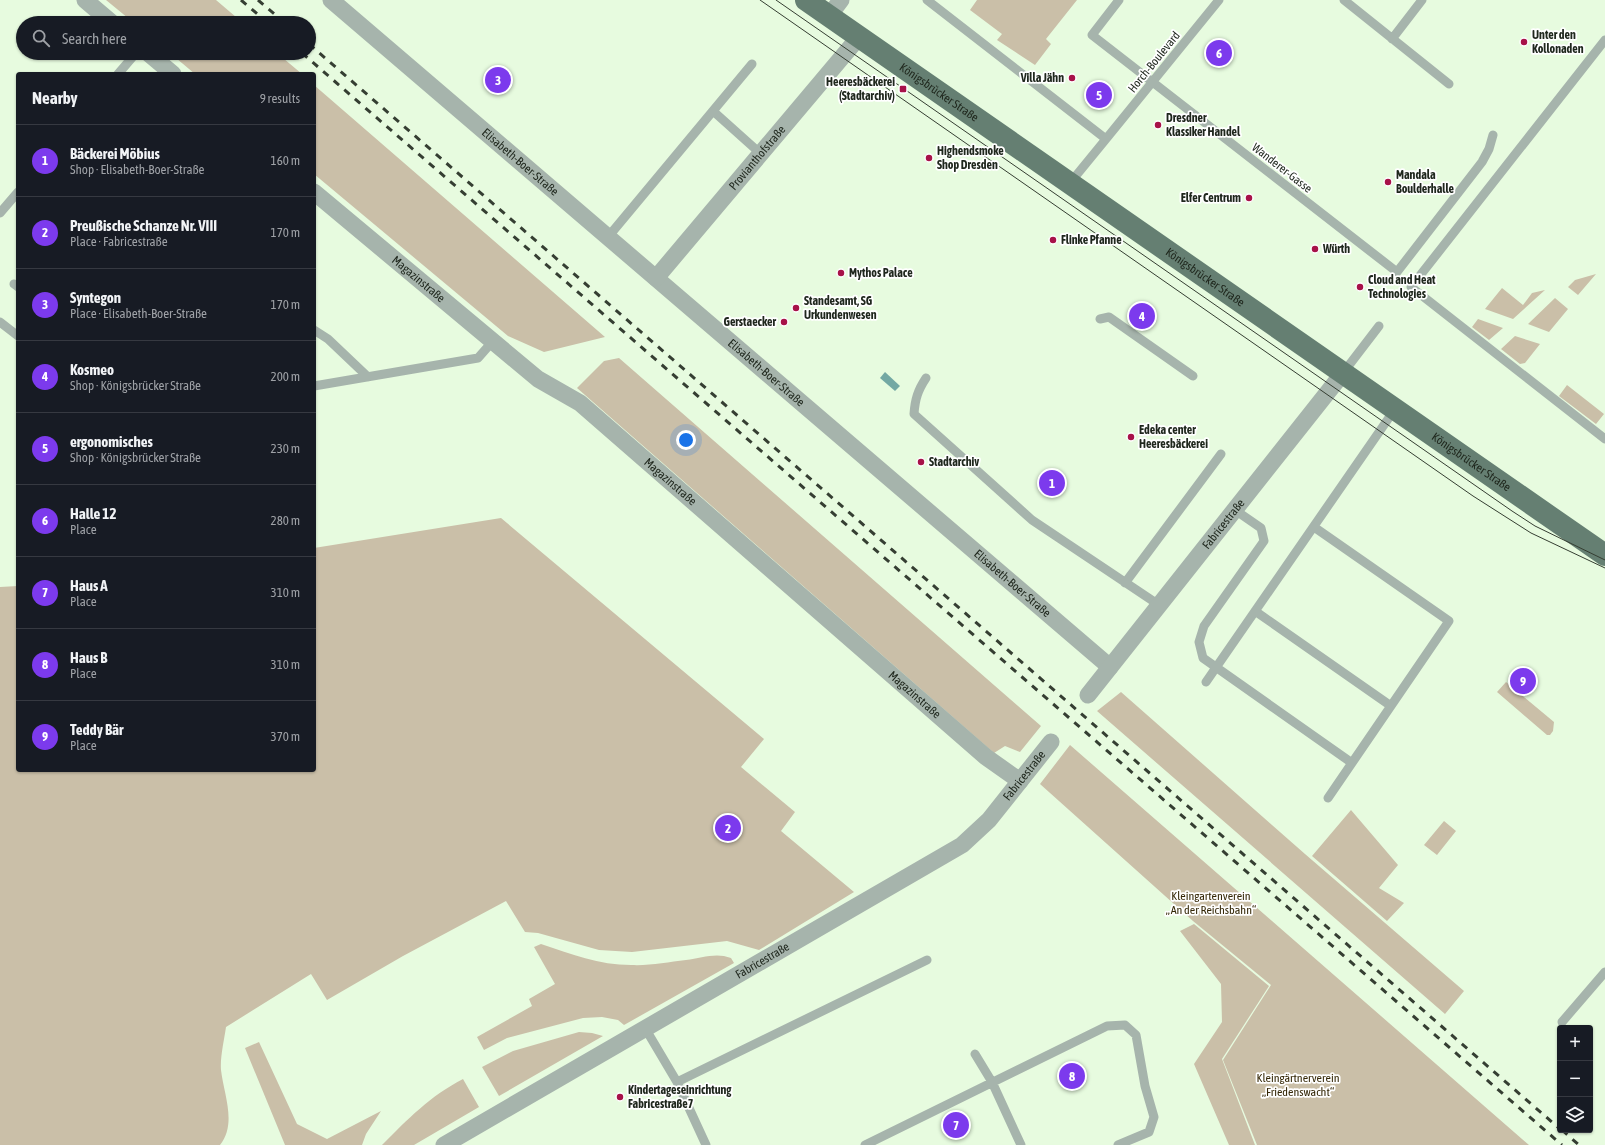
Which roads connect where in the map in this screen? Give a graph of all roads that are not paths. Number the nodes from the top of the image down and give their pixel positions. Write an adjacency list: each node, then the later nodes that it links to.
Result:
1 (85, 0): 10 (street)
2 (331, 0): 29 (street, Elisabeth-Boer-Straße)
3 (806, 0): 9 (main road, Königsbrücker Straße)
4 (928, 0): 23 (lane)
5 (1120, 0): 19 (lane, Wanderer-Gasse)
6 (1219, 0): 19 (lane, Horch-Boulevard)
7 (1344, 0): 12 (lane)
8 (1422, 0): 12 (lane)
9 (835, 8): 11 (main road, Königsbrücker Straße)
10 (104, 16)
11 (859, 37): 24 (street, Provianthofstraße); 25 (main road, Königsbrücker Straße)
12 (1392, 39): 20 (lane)
13 (1605, 40): 43 (lane)
14 (130, 60): 17 (lane)
15 (156, 60): 18 (street)
16 (752, 64): 21 (lane)
17 (120, 72)
18 (171, 72)
19 (1153, 83): 22 (lane, Wanderer-Gasse); 23 (lane, Horch-Boulevard)
20 (1448, 84)
21 (712, 111): 24 (lane); 29 (lane)
22 (1493, 135)
23 (1106, 139): 25 (lane, Horch-Boulevard)
24 (761, 154): 30 (street, Provianthofstraße)
25 (1070, 183): 37 (main road, Königsbrücker Straße)
26 (16, 194): 28 (lane)
27 (316, 194): 36 (street, Magazinstraße)
28 (0, 213)
29 (608, 237): 30 (street, Elisabeth-Boer-Straße)
30 (656, 278): 51 (street, Elisabeth-Boer-Straße)
31 (1100, 319): 38 (lane)
32 (0, 322): 35 (lane)
33 (1379, 326): 37 (lane)
34 (316, 331): 39 (lane)
35 (16, 334)
36 (493, 341): 39 (lane); 58 (street, Magazinstraße)
37 (1343, 373): 42 (main road, Königsbrücker Straße); 45 (street, Fabricestraße)
38 (1193, 376)
39 (368, 377): 41 (lane)
40 (926, 378): 48 (lane)
41 (316, 386)
42 (1395, 409): 46 (lane); 47 (main road, Königsbrücker Straße)
43 (1605, 439)
44 (1221, 454): 48 (lane)
45 (1235, 510): 49 (street, Fabricestraße); 52 (lane)
46 (1314, 527): 50 (lane); 55 (lane)
47 (1605, 555)
48 (1125, 583): 49 (lane)
49 (1159, 605): 51 (street, Fabricestraße)
50 (1256, 611): 52 (lane); 55 (lane)
51 (1110, 668): 54 (street, Fabricestraße)
52 (1216, 668): 53 (lane); 57 (lane)
53 (1206, 682)
54 (1088, 695)
55 (1392, 706): 57 (lane)
56 (1051, 742): 58 (street, Fabricestraße)
57 (1352, 763): 59 (lane)
58 (1020, 780): 63 (street, Fabricestraße)
59 (1328, 798)
60 (928, 960): 65 (lane)
61 (1605, 974): 62 (lane)
62 (1562, 1022)
63 (645, 1028): 65 (lane); 67 (street, Fabricestraße)
64 (975, 1054): 66 (lane)
65 (677, 1082): 68 (lane)
66 (992, 1082): 69 (lane); 70 (lane); 71 (lane)
67 (444, 1145)
68 (706, 1145)
69 (865, 1145)
70 (1021, 1145)
71 (1118, 1145)

